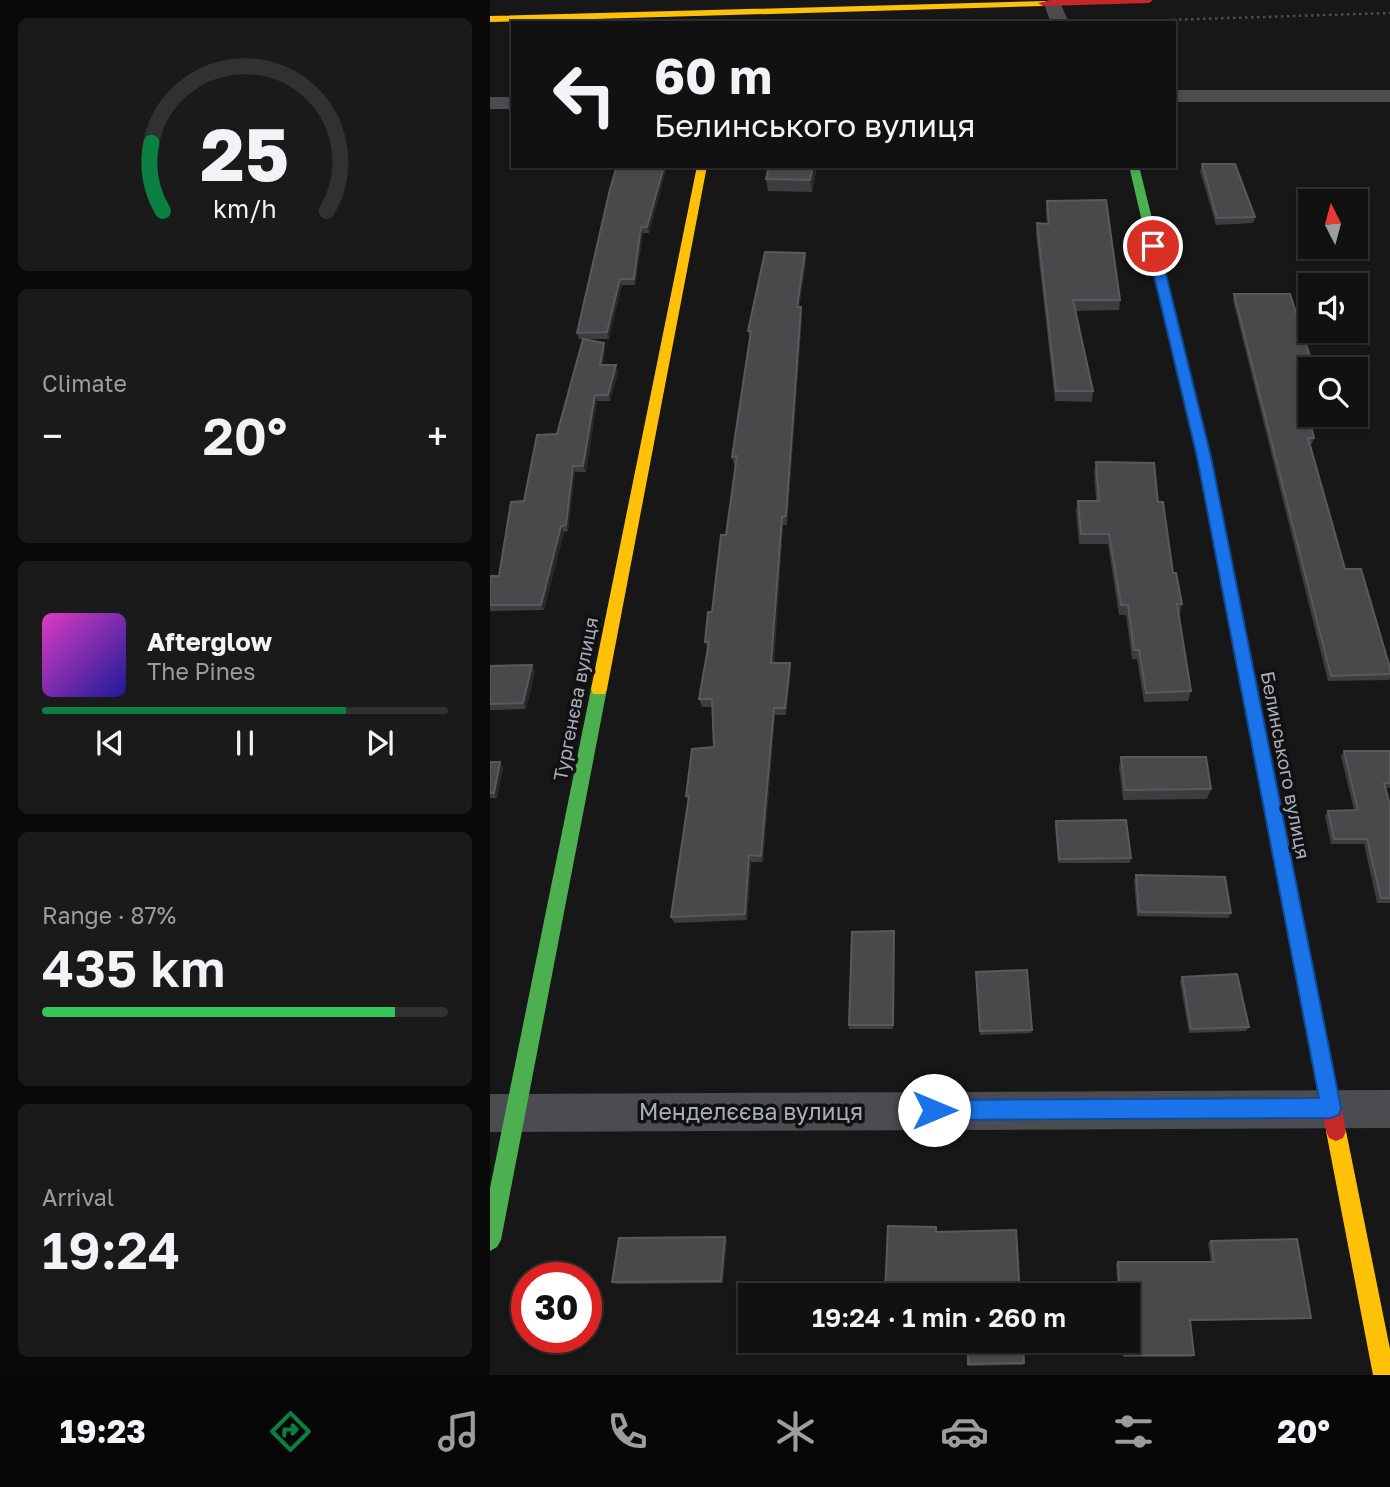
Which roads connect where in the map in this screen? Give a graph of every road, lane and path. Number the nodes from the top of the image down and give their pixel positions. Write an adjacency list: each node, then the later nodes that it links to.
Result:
1 (1149, 0): 2 (street)
2 (1053, 4): 4 (street); 7 (street)
3 (1390, 13): 6 (path)
4 (665, 18): 5 (street)
5 (490, 19)
6 (1160, 20)
7 (1059, 21)
8 (1176, 96): 9 (street)
9 (1390, 96)
10 (490, 103): 11 (street)
11 (511, 103)
12 (702, 168): 16 (street, Тургенєва вулиця)
13 (1134, 168): 14 (street, Белинського вулиця)
14 (1331, 1108): 15 (street, Менделєєва вулиця); 16 (street, Менделєєва вулиця); 18 (street, Белинського вулиця)
15 (1390, 1109)
16 (503, 1112): 17 (street, Тургенєва вулиця)
17 (490, 1240)
18 (1384, 1375)

